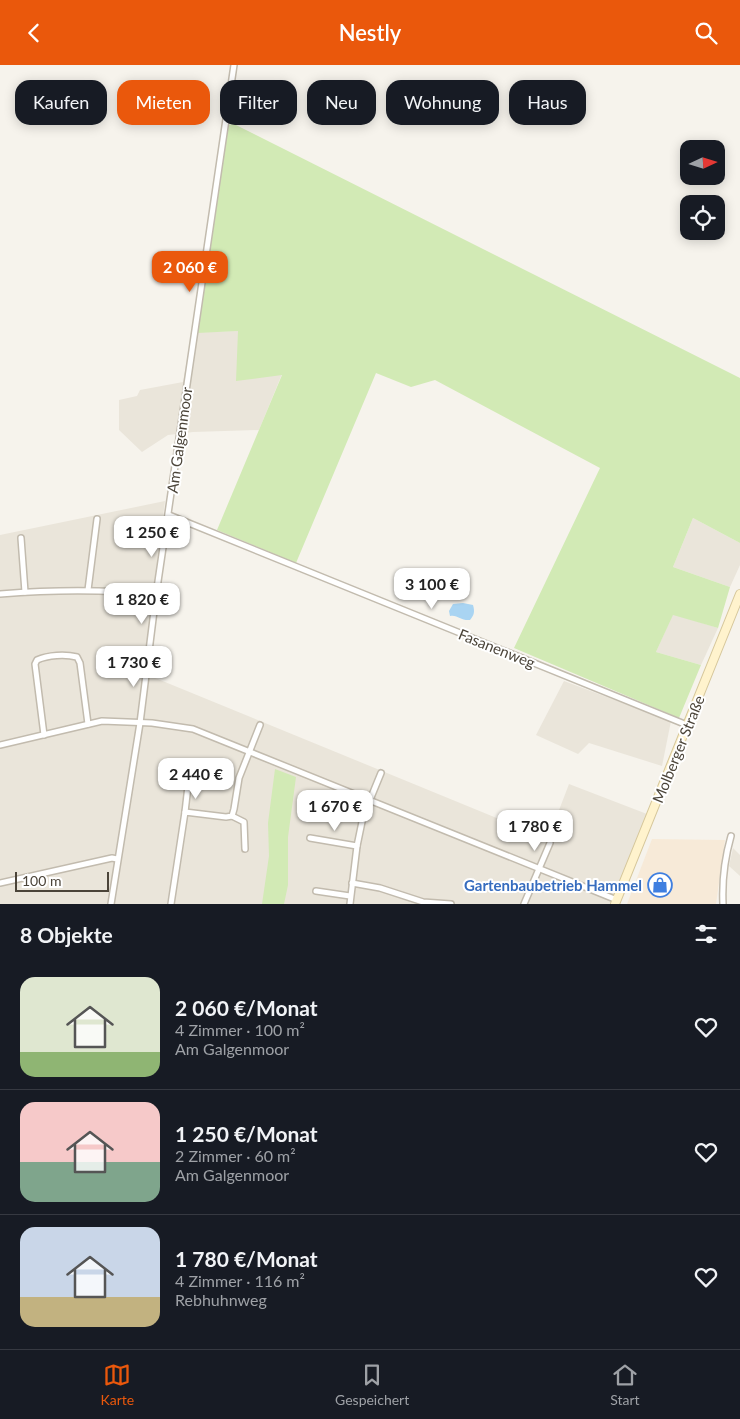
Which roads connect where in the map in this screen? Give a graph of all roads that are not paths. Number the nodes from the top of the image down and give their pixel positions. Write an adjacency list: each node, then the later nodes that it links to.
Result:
1 (234, 65): 2 (street, Am Galgenmoor)
2 (168, 515): 9 (street, Am Galgenmoor); 13 (street, Fasanenweg)
3 (98, 519): 5 (street)
4 (21, 538): 6 (street)
5 (88, 590): 6 (street); 9 (street)
6 (25, 592): 7 (street)
7 (0, 594)
8 (740, 594): 13 (main road, Molberger Straße)
9 (156, 595): 10 (street, Am Galgenmoor)
10 (140, 723): 11 (street); 16 (street); 27 (street, Am Galgenmoor)
11 (88, 724): 14 (street); 14 (street)
12 (260, 725): 16 (street)
13 (687, 725): 33 (main road, Molberger Straße)
14 (44, 735): 15 (street)
15 (0, 745)
16 (249, 752): 19 (street); 21 (street)
17 (381, 773): 19 (street)
18 (188, 786): 20 (street)
19 (369, 800): 25 (street); 28 (street)
20 (185, 812): 21 (street); 35 (street)
21 (232, 816): 26 (street)
22 (732, 836): 39 (street)
23 (310, 837): 25 (street)
24 (550, 843): 28 (street)
25 (357, 846): 30 (street)
26 (245, 849)
27 (117, 859): 29 (street); 34 (street, Am Galgenmoor)
28 (539, 869): 33 (street); 38 (street)
29 (0, 883)
30 (352, 883): 32 (street); 37 (street)
31 (316, 891): 32 (street)
32 (350, 896): 36 (street)
33 (616, 902)
34 (111, 904)
35 (171, 904)
36 (350, 904)
37 (451, 904)
38 (524, 904)
39 (723, 904)

